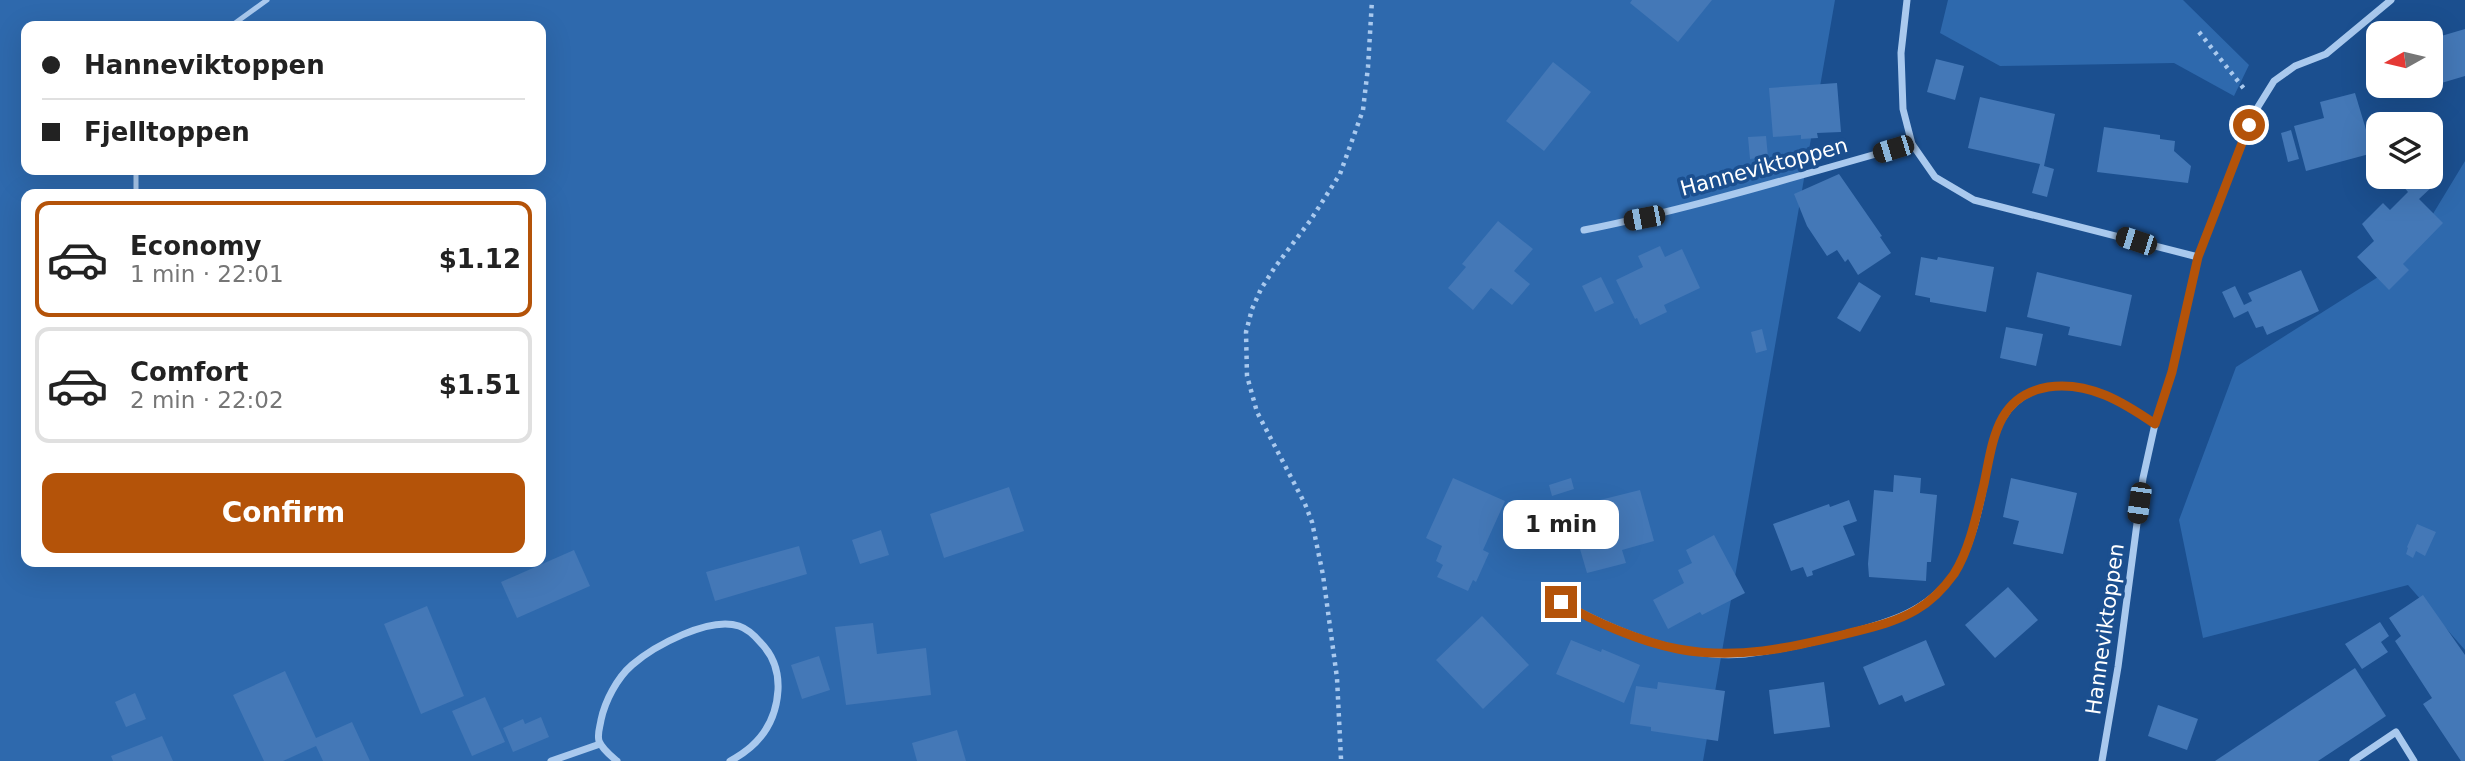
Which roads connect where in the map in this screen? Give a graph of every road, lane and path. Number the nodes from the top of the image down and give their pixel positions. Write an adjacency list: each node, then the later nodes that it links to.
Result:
1 (267, 0): 5 (lane)
2 (1372, 0): 14 (path)
3 (1907, 0): 8 (street)
4 (2391, 0): 7 (street, Hanneviktoppen)
5 (238, 21)
6 (2199, 32): 7 (path)
7 (2256, 110): 10 (street, Hanneviktoppen)
8 (1912, 144): 9 (street, Hanneviktoppen); 10 (street)
9 (1584, 230)
10 (2198, 257): 11 (street, Hanneviktoppen)
11 (2155, 424): 12 (street); 18 (street, Hanneviktoppen)
12 (1545, 593)
13 (600, 744): 15 (street); 16 (street); 17 (street)
14 (1341, 758)
15 (551, 761)
16 (617, 761)
17 (730, 761)
18 (2102, 761)
19 (2353, 761): 20 (street)
20 (2414, 761)

